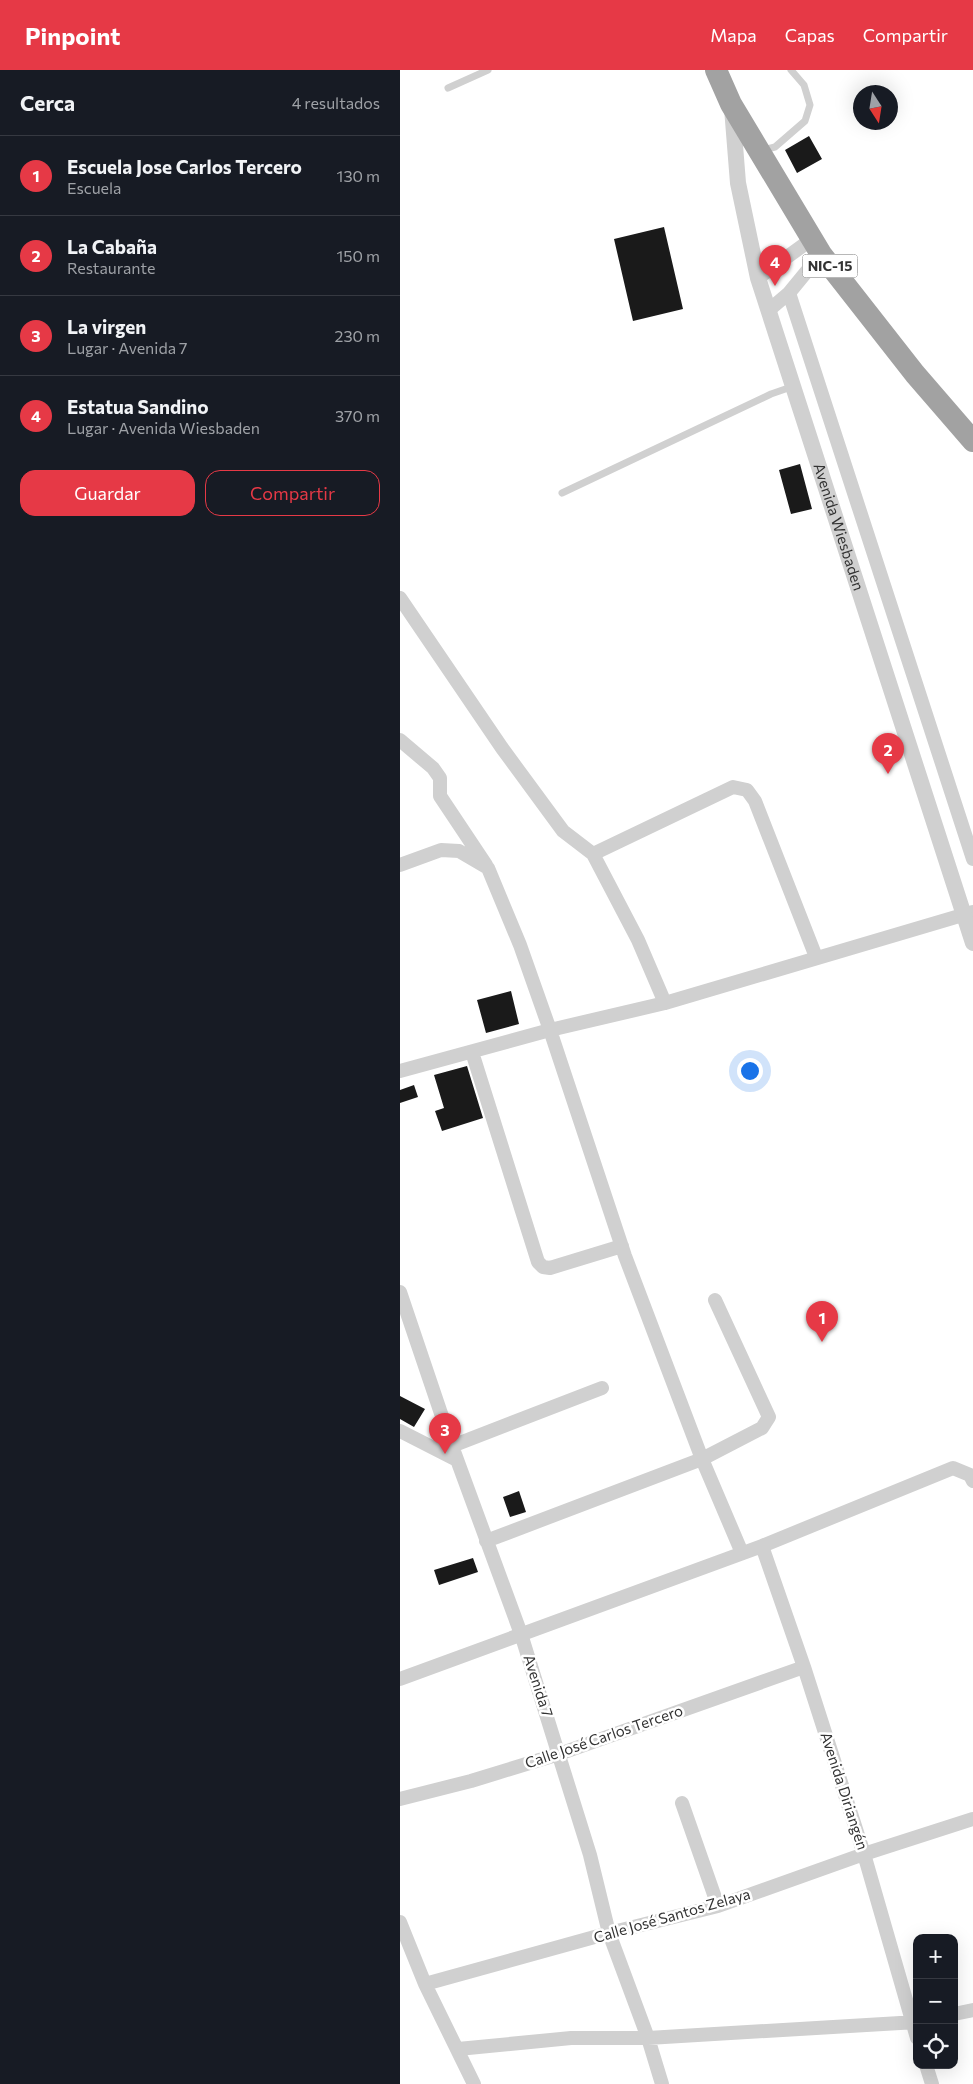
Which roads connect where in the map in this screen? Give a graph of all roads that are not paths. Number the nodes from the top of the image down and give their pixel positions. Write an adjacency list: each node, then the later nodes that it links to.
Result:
1 (488, 70): 4 (lane)
2 (716, 70): 5 (highway, NIC-15 / NIC-15)
3 (790, 70): 6 (lane)
4 (448, 88)
5 (731, 104): 6 (highway, NIC-15 / NIC-15); 8 (street, Avenida Wiesbaden)
6 (760, 151): 7 (highway, NIC-15 / NIC-15)
7 (816, 246): 8 (street); 9 (street); 12 (highway, NIC-15 / NIC-15)
8 (758, 278): 10 (street, Avenida Wiesbaden)
9 (789, 293): 10 (street); 17 (street, Avenida Wiesbaden)
10 (769, 310): 11 (street, Avenida Wiesbaden)
11 (795, 386): 13 (lane); 20 (street, Avenida Wiesbaden)
12 (973, 441)
13 (562, 493)
14 (400, 598): 16 (street)
15 (400, 740): 19 (street)
16 (593, 854): 22 (street); 23 (street)
17 (973, 859)
18 (400, 865): 19 (street)
19 (488, 868): 24 (street)
20 (969, 913): 21 (street, Avenida Wiesbaden); 22 (street)
21 (973, 943)
22 (816, 957): 23 (street)
23 (665, 1003): 24 (street)
24 (550, 1030): 25 (street); 27 (street)
25 (472, 1052): 26 (street); 27 (street)
26 (400, 1071)
27 (622, 1246): 33 (street)
28 (400, 1292): 32 (street, Avenida 7)
29 (715, 1300): 33 (street)
30 (602, 1388): 32 (street)
31 (400, 1431): 34 (street)
32 (452, 1446): 34 (street, Avenida 7)
33 (702, 1459): 36 (street); 38 (street)
34 (457, 1460): 36 (street, Avenida 7)
35 (973, 1481): 37 (street)
36 (486, 1541): 39 (street, Avenida 7)
37 (762, 1546): 38 (street); 40 (street, Avenida Diriangén)
38 (742, 1553): 39 (street)
39 (521, 1634): 41 (street); 42 (street, Avenida 7)
40 (804, 1666): 42 (street, Calle José Carlos Tercero); 46 (street, Avenida Diriangén)
41 (400, 1679)
42 (559, 1754): 43 (street, Calle José Carlos Tercero); 49 (street, Avenida 7)
43 (400, 1799)
44 (682, 1803): 47 (street)
45 (973, 1819): 46 (street, Calle José Santos Zelaya)
46 (864, 1854): 47 (street, Calle José Santos Zelaya); 53 (street, Avenida Diriangén)
47 (718, 1906): 49 (street, Calle José Santos Zelaya)
48 (400, 1922): 50 (street)
49 (609, 1933): 50 (street, Calle José Santos Zelaya); 55 (street, Avenida 7)
50 (425, 1984): 56 (street)
51 (973, 2010): 52 (street)
52 (958, 2013)
53 (913, 2019)
54 (913, 2022): 55 (street)
55 (648, 2038): 56 (street); 59 (street, Avenida 7)
56 (458, 2048): 58 (street)
57 (927, 2069): 60 (street)
58 (474, 2084)
59 (662, 2084)
60 (932, 2084)

